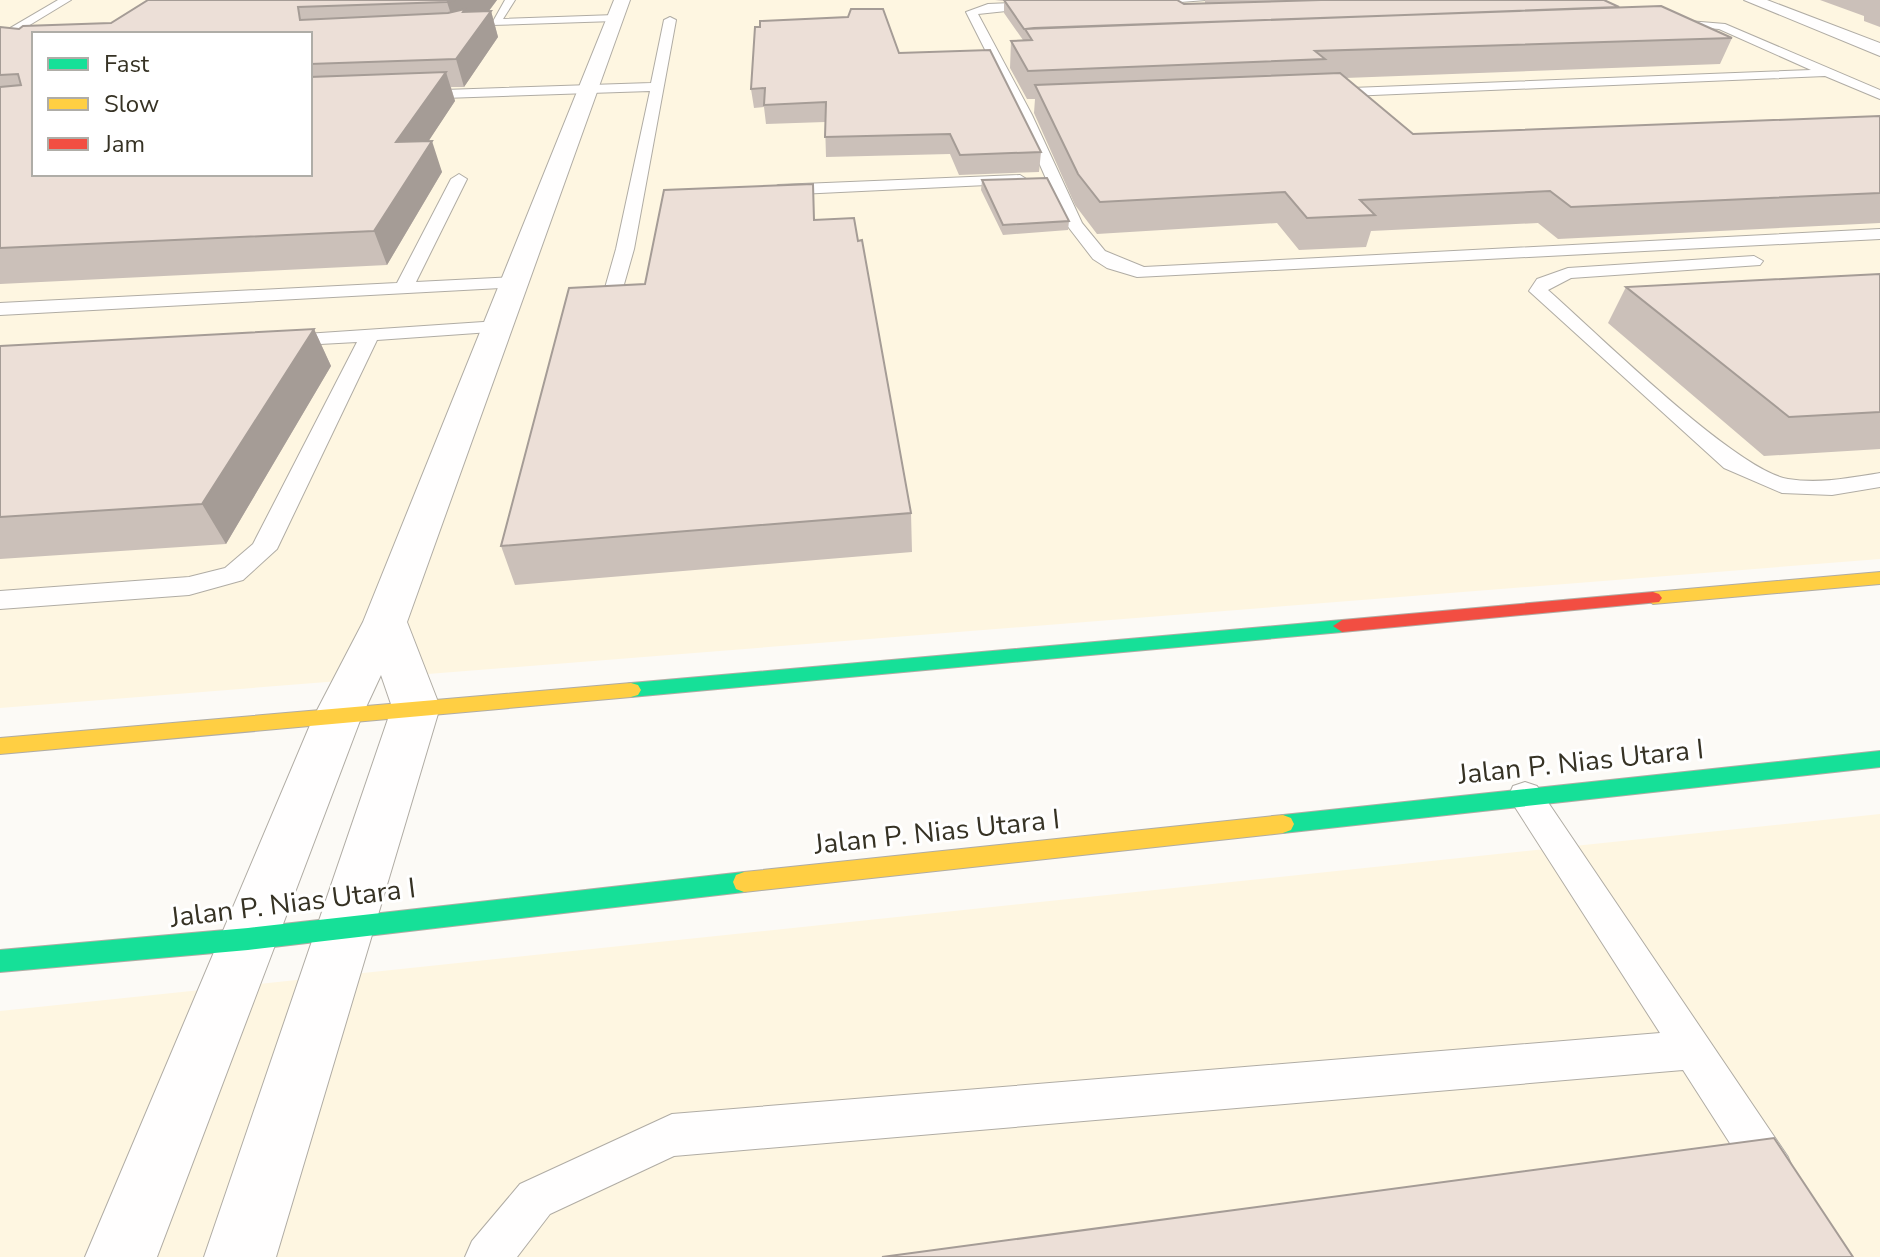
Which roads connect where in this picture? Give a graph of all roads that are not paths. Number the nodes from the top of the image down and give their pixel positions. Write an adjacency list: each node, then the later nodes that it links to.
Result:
1 (66, 0): 10 (lane)
2 (510, 0): 7 (lane)
3 (1752, 0): 13 (street)
4 (1049, 5): 12 (lane)
5 (1203, 5): 6 (lane)
6 (1126, 8)
7 (618, 9): 16 (street)
8 (670, 20): 15 (lane)
9 (1651, 23): 14 (lane)
10 (2, 45)
11 (1006, 49): 12 (lane)
12 (991, 50): 21 (lane)
13 (1880, 50)
14 (1829, 73): 17 (lane); 18 (lane)
15 (657, 87): 16 (lane); 29 (lane)
16 (588, 89): 19 (lane); 27 (street)
17 (1306, 94)
18 (1880, 95)
19 (403, 96)
20 (1036, 105): 21 (lane)
21 (1020, 106): 23 (lane)
22 (459, 179): 28 (lane)
23 (1053, 179): 24 (lane); 25 (lane)
24 (757, 191)
25 (1880, 234)
26 (1880, 252): 34 (lane)
27 (514, 283): 28 (lane); 31 (street)
28 (403, 289): 30 (lane)
29 (610, 302)
30 (0, 309)
31 (498, 327): 32 (lane); 37 (street)
32 (370, 335): 33 (lane); 36 (lane)
33 (262, 341)
34 (1880, 480)
35 (1880, 578): 38 (street)
36 (0, 600)
37 (385, 622): 38 (street); 39 (street)
38 (416, 707): 39 (street); 43 (street)
39 (337, 718): 40 (street); 44 (street)
40 (0, 746)
41 (1880, 759): 42 (street, Jalan P. Nias Utara I)
42 (1525, 795): 43 (street, Jalan P. Nias Utara I); 46 (lane)
43 (346, 925): 44 (street, Jalan P. Nias Utara I); 49 (street)
44 (248, 939): 45 (street, Jalan P. Nias Utara I); 48 (street)
45 (0, 961)
46 (1693, 1050): 47 (lane); 50 (lane)
47 (1795, 1205)
48 (121, 1257)
49 (240, 1257)
50 (488, 1257)

